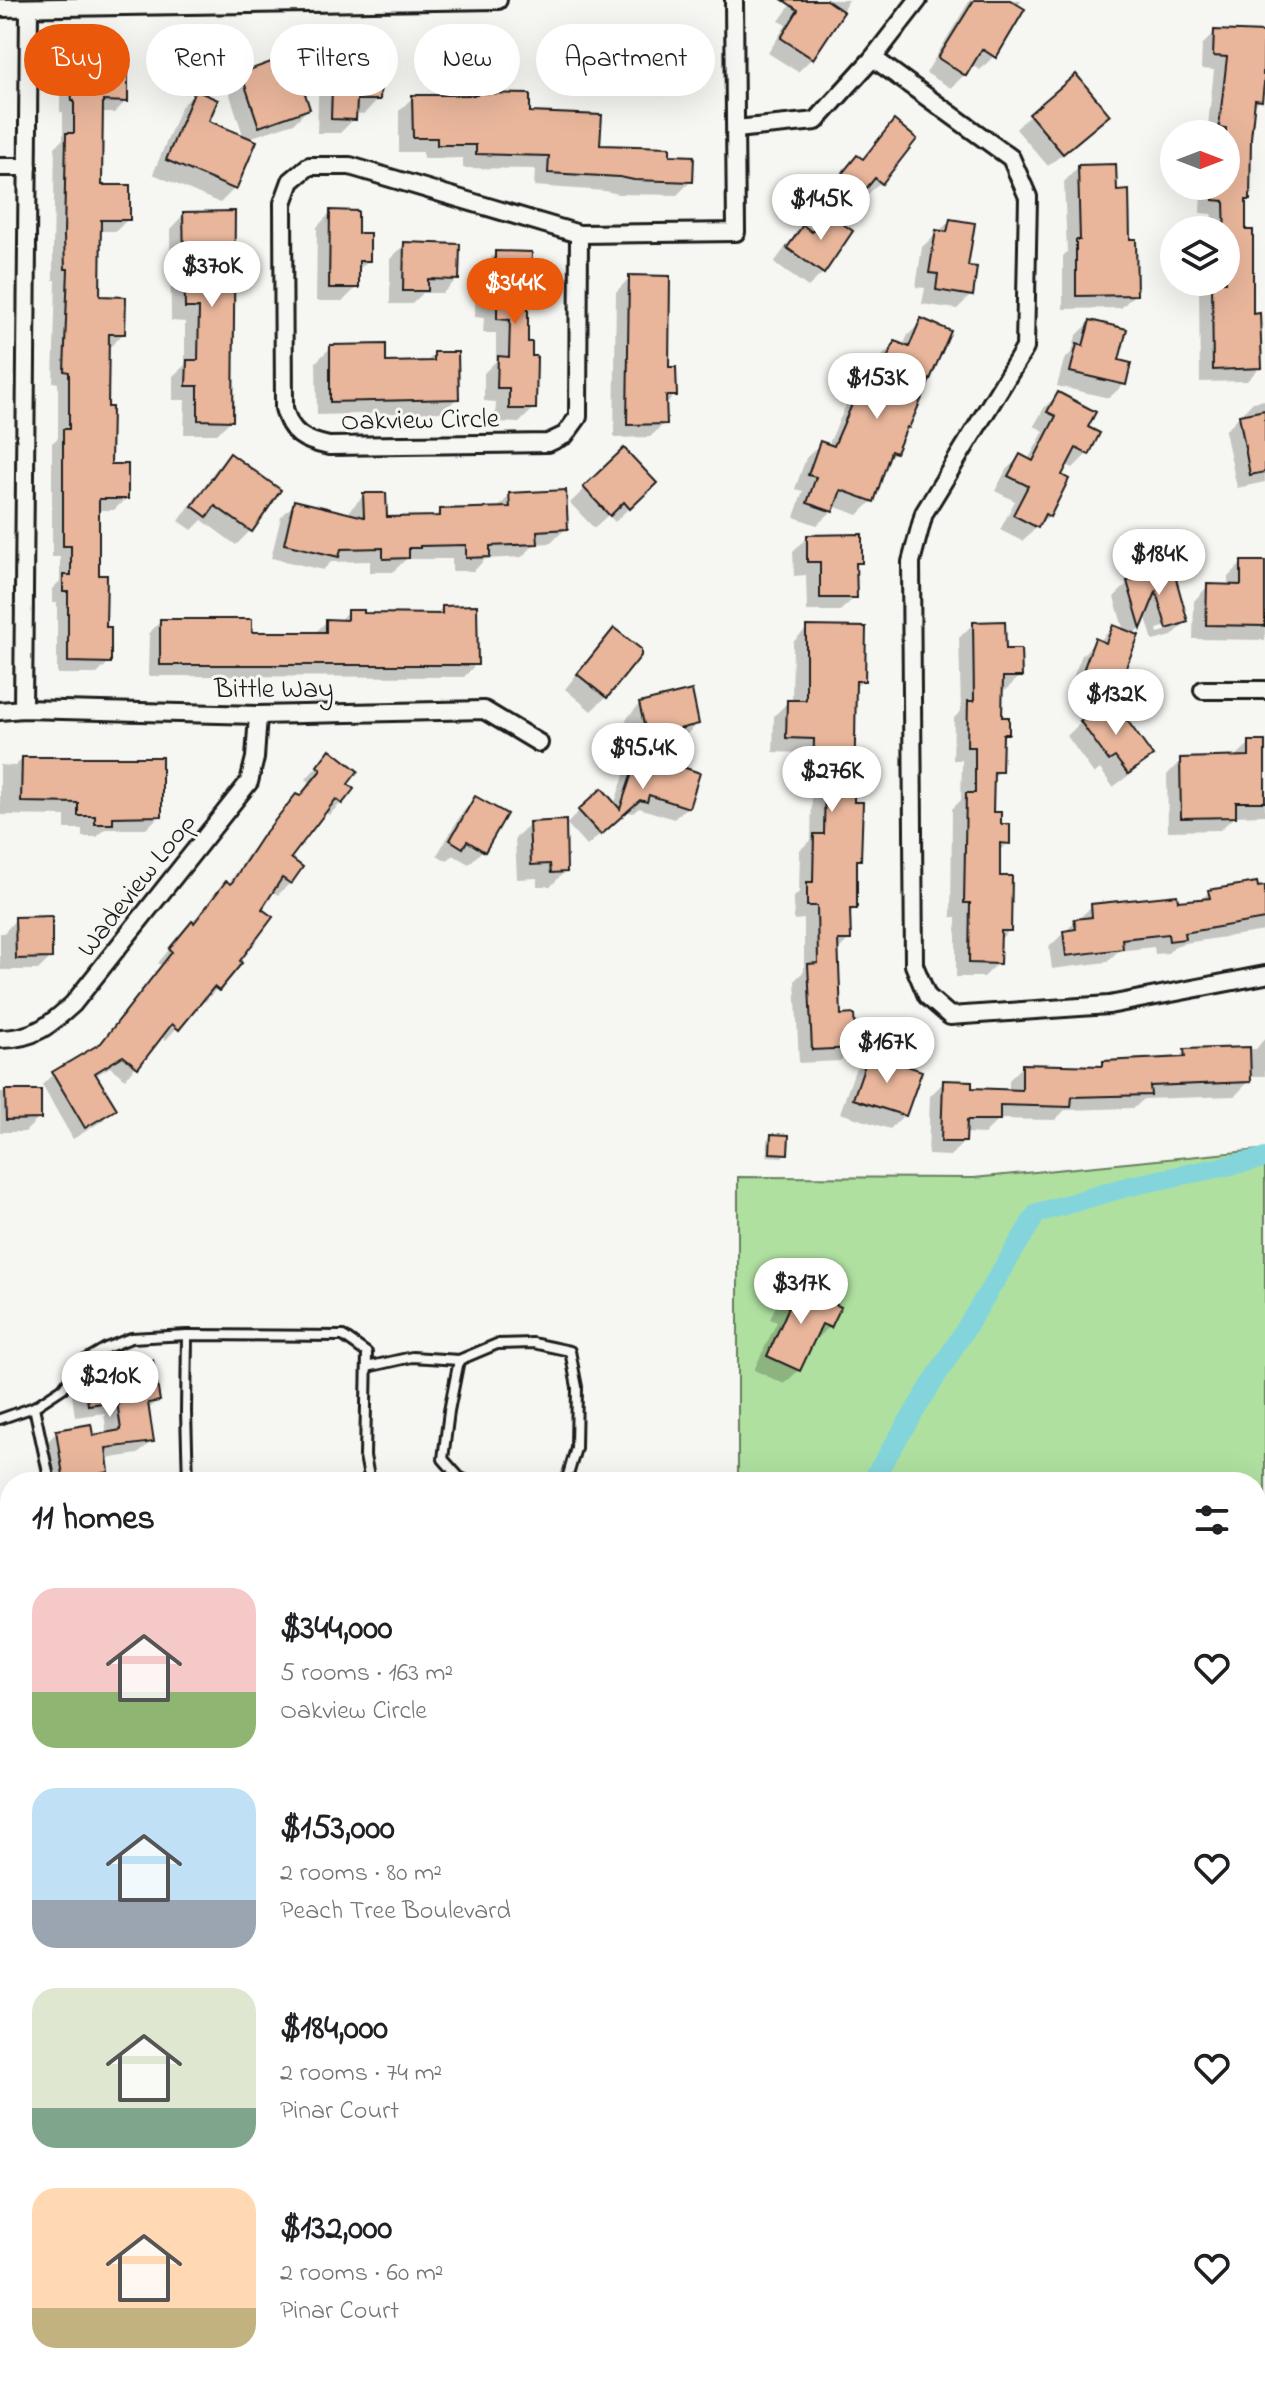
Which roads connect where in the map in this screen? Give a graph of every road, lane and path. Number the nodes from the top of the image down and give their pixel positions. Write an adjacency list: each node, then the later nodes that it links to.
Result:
1 (498, 0): 4 (street)
2 (734, 0): 8 (street)
3 (918, 0): 7 (street)
4 (293, 1): 6 (street)
5 (0, 8): 6 (street)
6 (29, 8): 10 (street)
7 (873, 58): 8 (street); 18 (street)
8 (736, 129): 11 (street, Oakview Circle)
9 (0, 167): 10 (street)
10 (28, 167): 14 (street)
11 (579, 234): 11 (street, Oakview Circle)
12 (1203, 690): 13 (street)
13 (1265, 690)
14 (23, 709): 15 (street, Bittle Way); 16 (street, Bittle Way)
15 (0, 711)
16 (258, 715): 17 (street, Bittle Way); 19 (street, Wadeview Loop)
17 (539, 743)
18 (1265, 975)
19 (0, 1039)
20 (187, 1335): 22 (lane); 23 (lane); 26 (lane)
21 (459, 1360): 22 (lane); 28 (lane); 29 (lane)
22 (367, 1367): 27 (lane)
23 (34, 1407): 24 (lane); 25 (lane)
24 (0, 1419)
25 (48, 1472)
26 (188, 1472)
27 (368, 1472)
28 (455, 1472)
29 (569, 1472)

